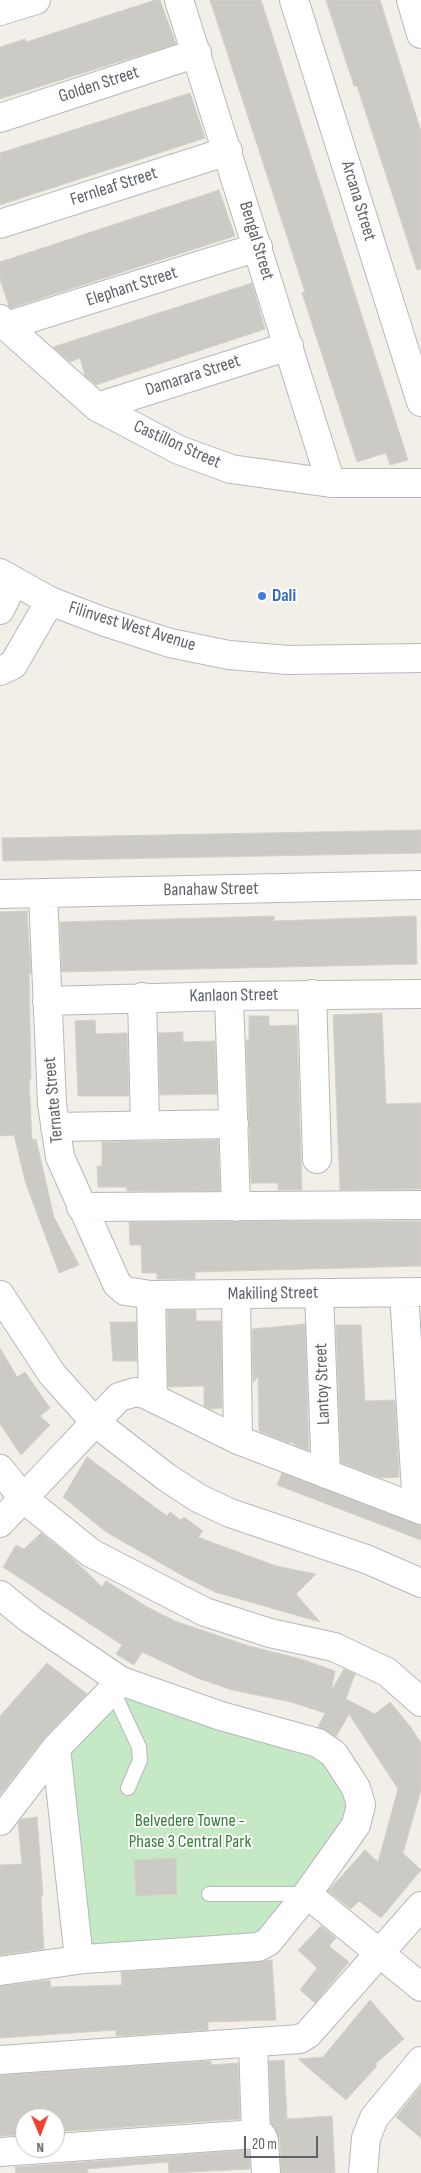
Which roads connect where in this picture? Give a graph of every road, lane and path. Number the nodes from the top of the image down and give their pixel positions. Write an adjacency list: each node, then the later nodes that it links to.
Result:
1 (36, 0): 5 (street)
2 (179, 0): 7 (street, Bengal Street)
3 (294, 0): 14 (street, Arcana Street)
4 (410, 0): 6 (street)
5 (0, 12)
6 (421, 34)
7 (197, 53): 8 (street, Golden Street); 9 (street, Bengal Street)
8 (0, 118)
9 (228, 151): 10 (street, Fernleaf Street); 11 (street, Bengal Street)
10 (0, 224)
11 (258, 247): 12 (street, Elephant Street); 13 (street, Bengal Street)
12 (3, 322): 15 (street, Castillon Street)
13 (288, 346): 15 (street, Damarara Street); 16 (street, Bengal Street)
14 (421, 402)
15 (97, 407): 16 (street, Castillon Street)
16 (332, 483): 17 (street, Castillon Street)
17 (421, 483)
18 (7, 577): 19 (street, Filinvest West Avenue); 20 (street)
19 (50, 601): 21 (street, Filinvest West Avenue); 22 (street)
20 (0, 610)
21 (421, 658)
22 (0, 671)
23 (421, 885): 24 (street, Banahaw Street)
24 (43, 893): 25 (street, Banahaw Street); 30 (street, Ternate Street)
25 (0, 894)
26 (312, 994): 27 (street, Kanlaon Street); 28 (street, Kanlaon Street); 34 (street)
27 (421, 994)
28 (229, 996): 29 (street, Kanlaon Street); 31 (street)
29 (142, 997): 30 (street, Kanlaon Street); 32 (street)
30 (48, 1001): 33 (street, Ternate Street)
31 (234, 1124): 32 (street); 37 (street)
32 (145, 1125): 33 (street)
33 (55, 1127): 36 (street, Ternate Street)
34 (317, 1159)
35 (421, 1205): 37 (street)
36 (81, 1207): 37 (street); 39 (street, Ternate Street)
37 (236, 1207)
38 (413, 1292): 40 (street, Makiling Street); 49 (street)
39 (138, 1293): 41 (street, Makiling Street); 43 (street)
40 (319, 1293): 41 (street, Makiling Street); 47 (street, Lantoy Street)
41 (236, 1294): 45 (street)
42 (0, 1295): 44 (street)
43 (153, 1398): 44 (street); 45 (street)
44 (96, 1423): 48 (street); 51 (street)
45 (238, 1440): 47 (street)
46 (0, 1469): 48 (street)
47 (326, 1474): 49 (street)
48 (23, 1498): 50 (street); 54 (street)
49 (419, 1509)
50 (0, 1524)
51 (421, 1583)
52 (0, 1596): 53 (street)
53 (116, 1685): 55 (street); 56 (lane); 59 (street)
54 (421, 1702)
55 (56, 1748): 57 (street); 62 (street)
56 (128, 1788)
57 (0, 1821)
58 (208, 1894): 59 (lane)
59 (307, 1894): 61 (street); 62 (street)
60 (421, 1906): 61 (street)
61 (380, 1955): 64 (street); 65 (street)
62 (79, 1959): 63 (street)
63 (0, 1971)
64 (421, 1987)
65 (253, 2042): 66 (street); 68 (street)
66 (0, 2060)
67 (421, 2061): 71 (street)
68 (256, 2134): 69 (street); 70 (street)
69 (0, 2152)
70 (266, 2173)
71 (363, 2173)

